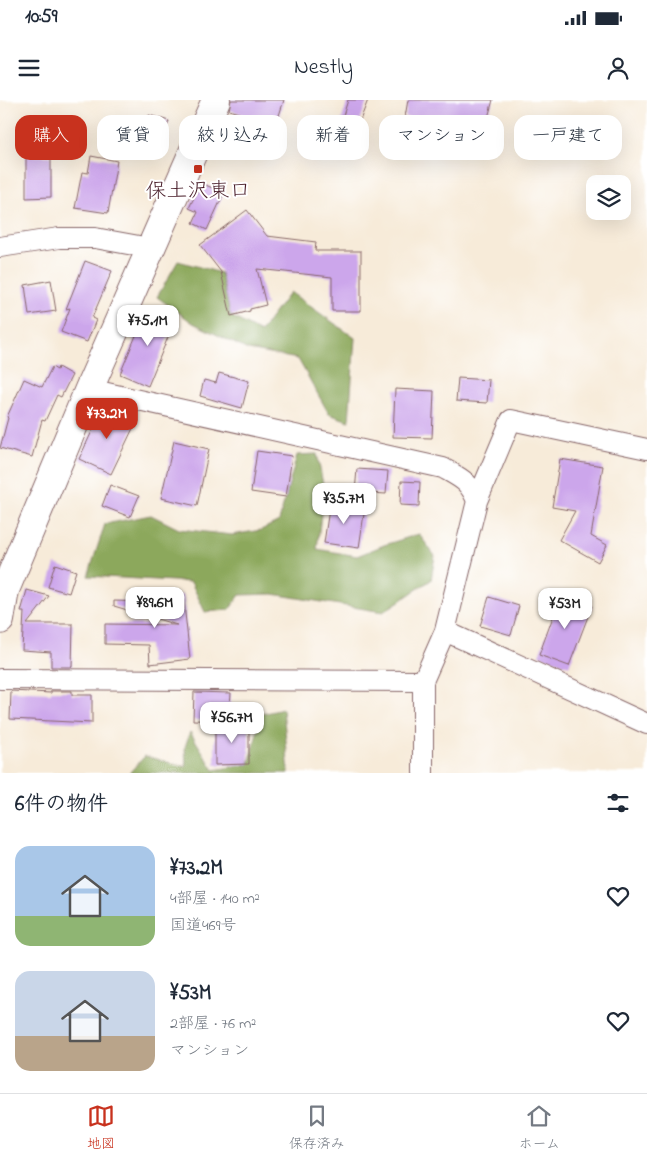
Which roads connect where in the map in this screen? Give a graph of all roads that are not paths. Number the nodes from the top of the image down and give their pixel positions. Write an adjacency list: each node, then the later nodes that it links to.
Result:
1 (216, 100): 3 (highway)
2 (0, 247): 3 (street)
3 (150, 248): 4 (highway)
4 (88, 390): 6 (street); 7 (highway)
5 (647, 449): 6 (street)
6 (477, 502): 8 (street)
7 (0, 620)
8 (445, 631): 10 (street); 11 (street)
9 (0, 679): 10 (street)
10 (423, 680): 12 (street)
11 (647, 724)
12 (423, 773)

